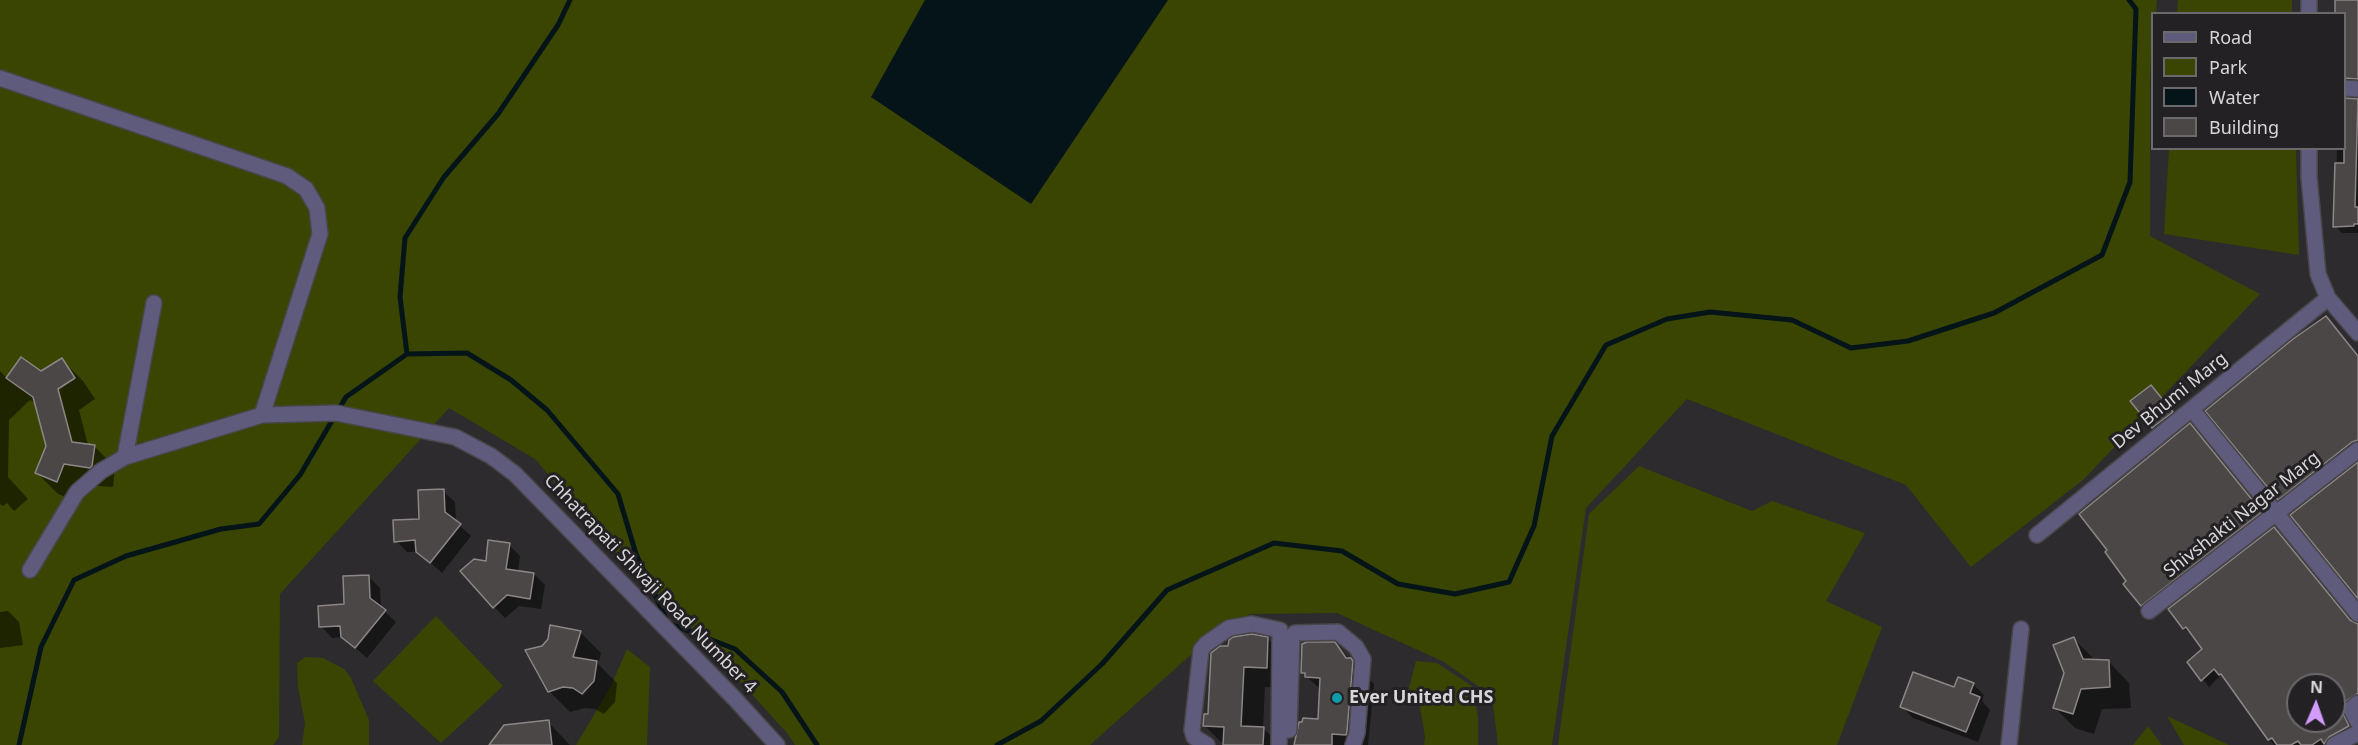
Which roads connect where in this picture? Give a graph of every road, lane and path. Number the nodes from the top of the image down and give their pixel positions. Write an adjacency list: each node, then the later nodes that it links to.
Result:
1 (0, 78): 6 (street)
2 (2309, 150): 3 (street)
3 (2328, 298): 5 (street); 11 (street, Dev Bhumi Marg)
4 (154, 303): 9 (street)
5 (2358, 333)
6 (262, 415): 9 (street, Chhatrapati Shivaji Road Number 4); 19 (street, Chhatrapati Shivaji Road Number 4)
7 (2198, 417): 10 (street)
8 (2358, 450): 10 (street, Shivshakti Nagar Marg)
9 (125, 457): 12 (street, Chhatrapati Shivaji Road Number 4)
10 (2276, 513): 13 (street, Shivshakti Nagar Marg); 14 (street)
11 (2037, 535)
12 (30, 570)
13 (2149, 611)
14 (2358, 614)
15 (2021, 629): 24 (street)
16 (2358, 703): 17 (street)
17 (2358, 722)
18 (2358, 733): 25 (street)
19 (777, 745)
20 (1207, 745): 21 (street)
21 (1279, 745)
22 (1288, 745): 23 (street)
23 (1353, 745)
24 (2009, 745)
25 (2334, 745)

